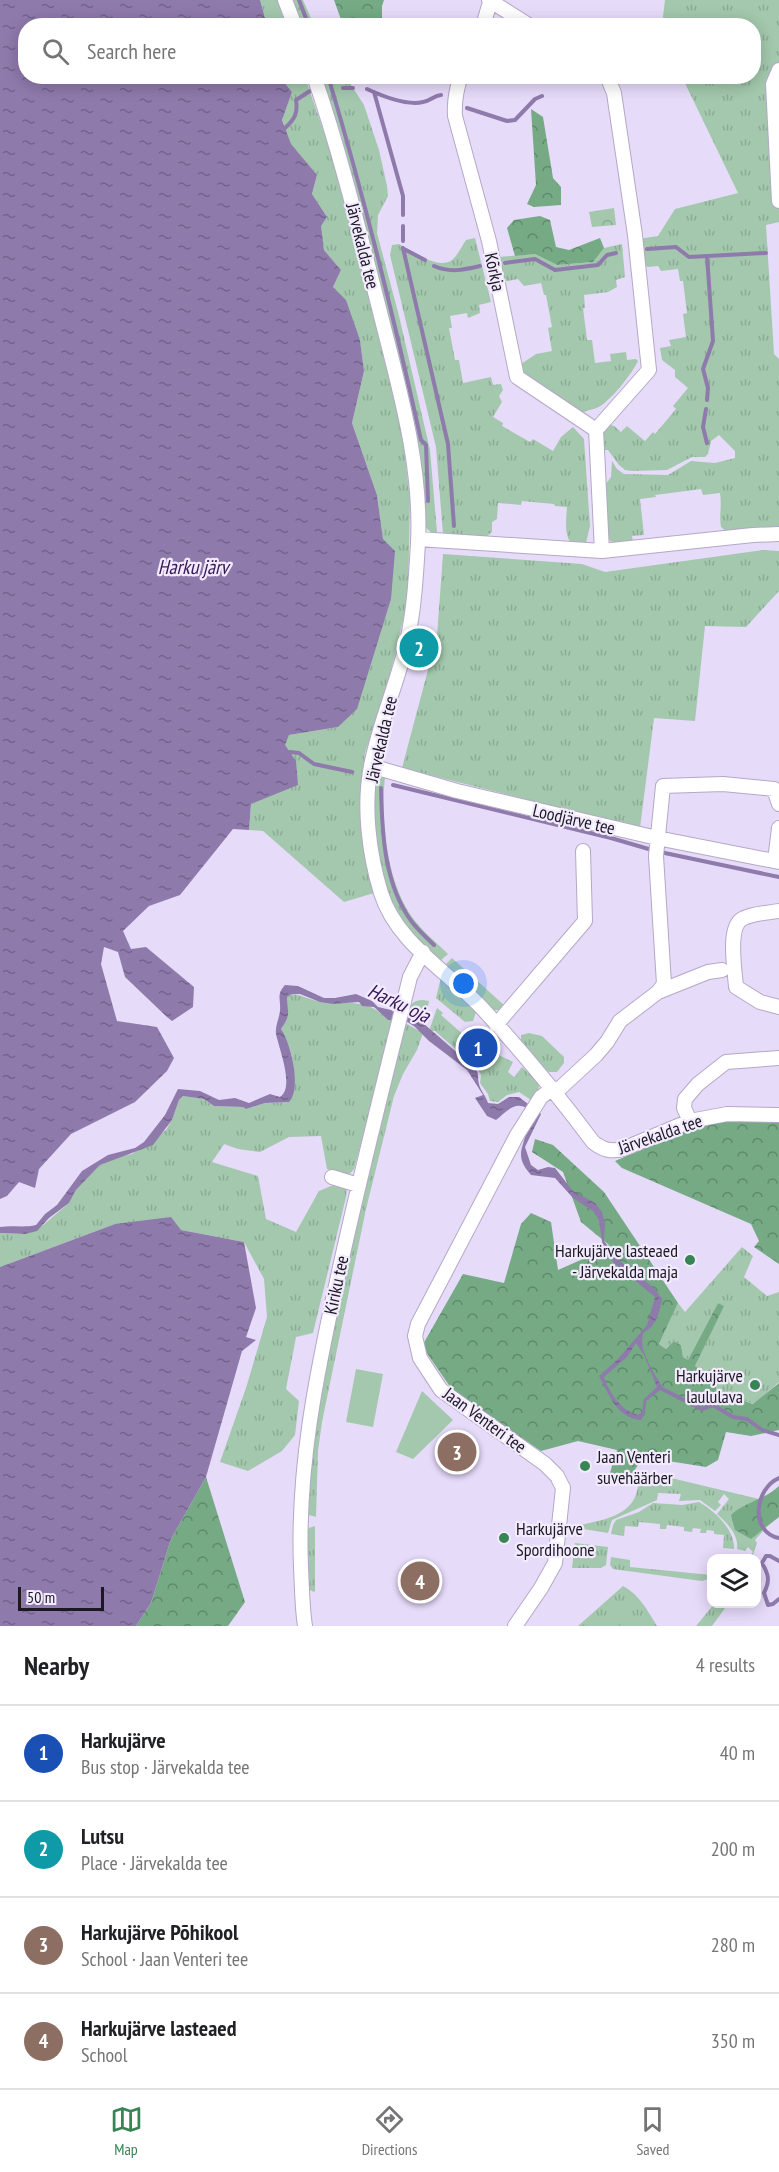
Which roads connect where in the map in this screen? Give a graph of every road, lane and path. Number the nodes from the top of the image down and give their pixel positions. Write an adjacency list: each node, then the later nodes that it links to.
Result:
1 (285, 0): 3 (street)
2 (490, 1): 4 (street); 5 (street)
3 (292, 18)
4 (485, 18)
5 (517, 18)
6 (779, 70): 10 (street)
7 (317, 84): 13 (street, Järvekalda tee)
8 (458, 84): 11 (street, Kõrkja)
9 (611, 84): 11 (street)
10 (779, 201)
11 (596, 430): 14 (street)
12 (779, 534): 14 (street)
13 (418, 539): 14 (street); 15 (street, Järvekalda tee)
14 (602, 551)
15 (371, 766): 18 (street, Loodjärve tee); 22 (street, Järvekalda tee)
16 (779, 804): 18 (street)
17 (779, 828): 20 (street)
18 (657, 846): 20 (street, Loodjärve tee); 24 (street)
19 (583, 851): 26 (street)
20 (777, 862)
21 (779, 911): 25 (street)
22 (423, 952): 26 (street, Järvekalda tee); 32 (street, Kiriku tee)
23 (722, 969): 24 (street, Jaan Venteri tee)
24 (658, 992): 28 (street, Jaan Venteri tee)
25 (779, 1007)
26 (496, 1025): 28 (street, Järvekalda tee)
27 (779, 1058): 30 (street)
28 (554, 1090): 30 (street, Järvekalda tee); 34 (street, Jaan Venteri tee)
29 (779, 1115): 30 (street, Järvekalda tee)
30 (690, 1121)
31 (332, 1177): 32 (street)
32 (358, 1185): 33 (street, Kiriku tee)
33 (305, 1626)
34 (515, 1626)

